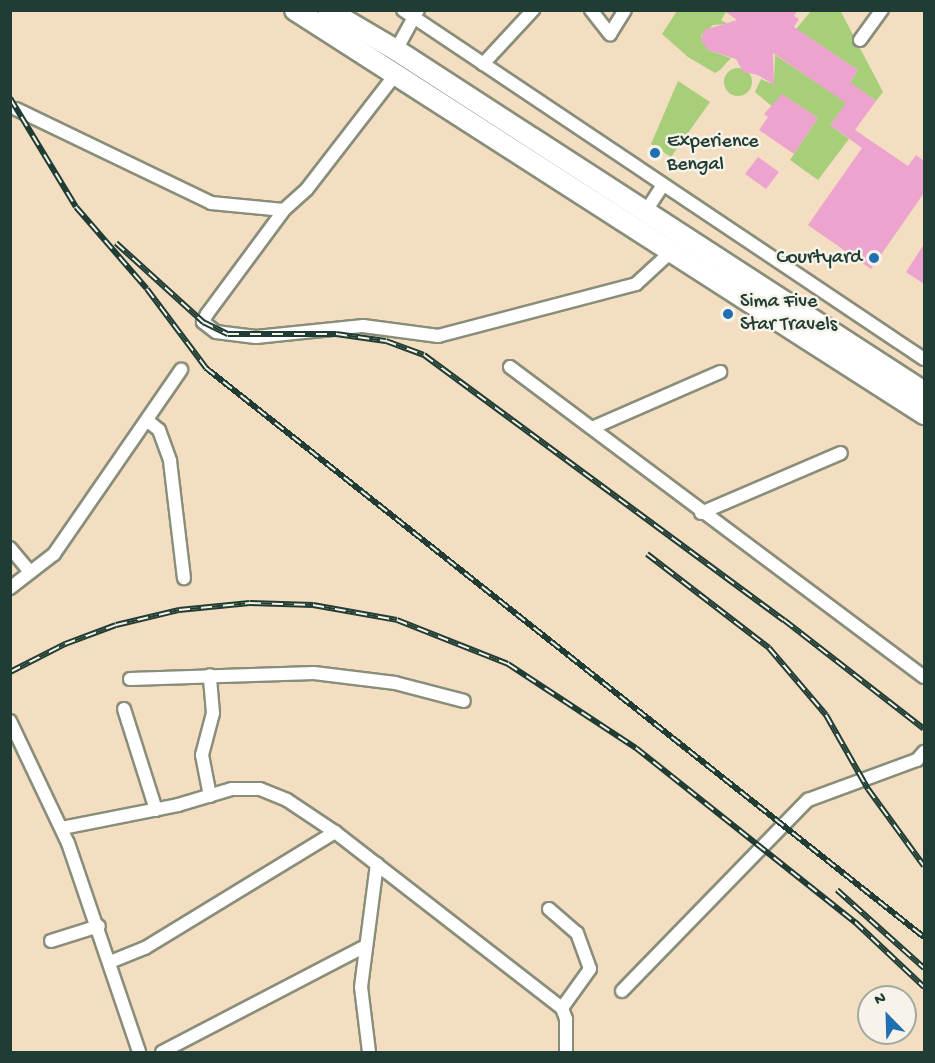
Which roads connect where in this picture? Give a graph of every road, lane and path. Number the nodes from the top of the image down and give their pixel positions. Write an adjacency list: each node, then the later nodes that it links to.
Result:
1 (294, 10): 12 (main road)
2 (328, 10): 10 (main road)
3 (403, 10): 8 (street)
4 (533, 10): 11 (street)
5 (591, 10): 6 (street)
6 (625, 10)
7 (882, 10): 9 (street)
8 (416, 14): 10 (street); 11 (street)
9 (860, 40)
10 (396, 50): 16 (main road)
11 (483, 64): 14 (street)
12 (396, 75): 15 (street); 16 (main road)
13 (16, 109): 15 (street)
14 (663, 185): 16 (street); 18 (street)
15 (284, 210): 17 (street)
16 (641, 219): 17 (main road); 22 (main road)
17 (673, 250): 23 (main road)
18 (924, 359)
19 (510, 368): 25 (street)
20 (181, 370): 24 (street)
21 (720, 372): 25 (street)
22 (924, 392)
23 (924, 414)
24 (148, 421): 29 (street); 30 (street)
25 (592, 428): 27 (street)
26 (841, 453): 27 (street)
27 (701, 513): 33 (street)
28 (10, 548): 29 (street)
29 (30, 572): 31 (street)
30 (184, 578)
31 (10, 588)
32 (210, 675): 34 (street); 35 (street); 39 (street)
33 (924, 678)
34 (130, 679)
35 (464, 700)
36 (124, 709): 40 (street)
37 (10, 722): 41 (street)
38 (924, 752): 49 (street)
39 (210, 796): 40 (street); 42 (street)
40 (156, 810): 41 (street)
41 (62, 828): 45 (street)
42 (335, 832): 43 (street); 48 (street)
43 (377, 864): 47 (street); 50 (street)
44 (549, 909): 50 (street)
45 (99, 926): 46 (street); 48 (street)
46 (51, 941)
47 (366, 946): 51 (street); 53 (street)
48 (110, 962): 52 (street)
49 (622, 991)
50 (561, 1008): 54 (street)
51 (162, 1052)
52 (139, 1053)
53 (369, 1053)
54 (566, 1053)

